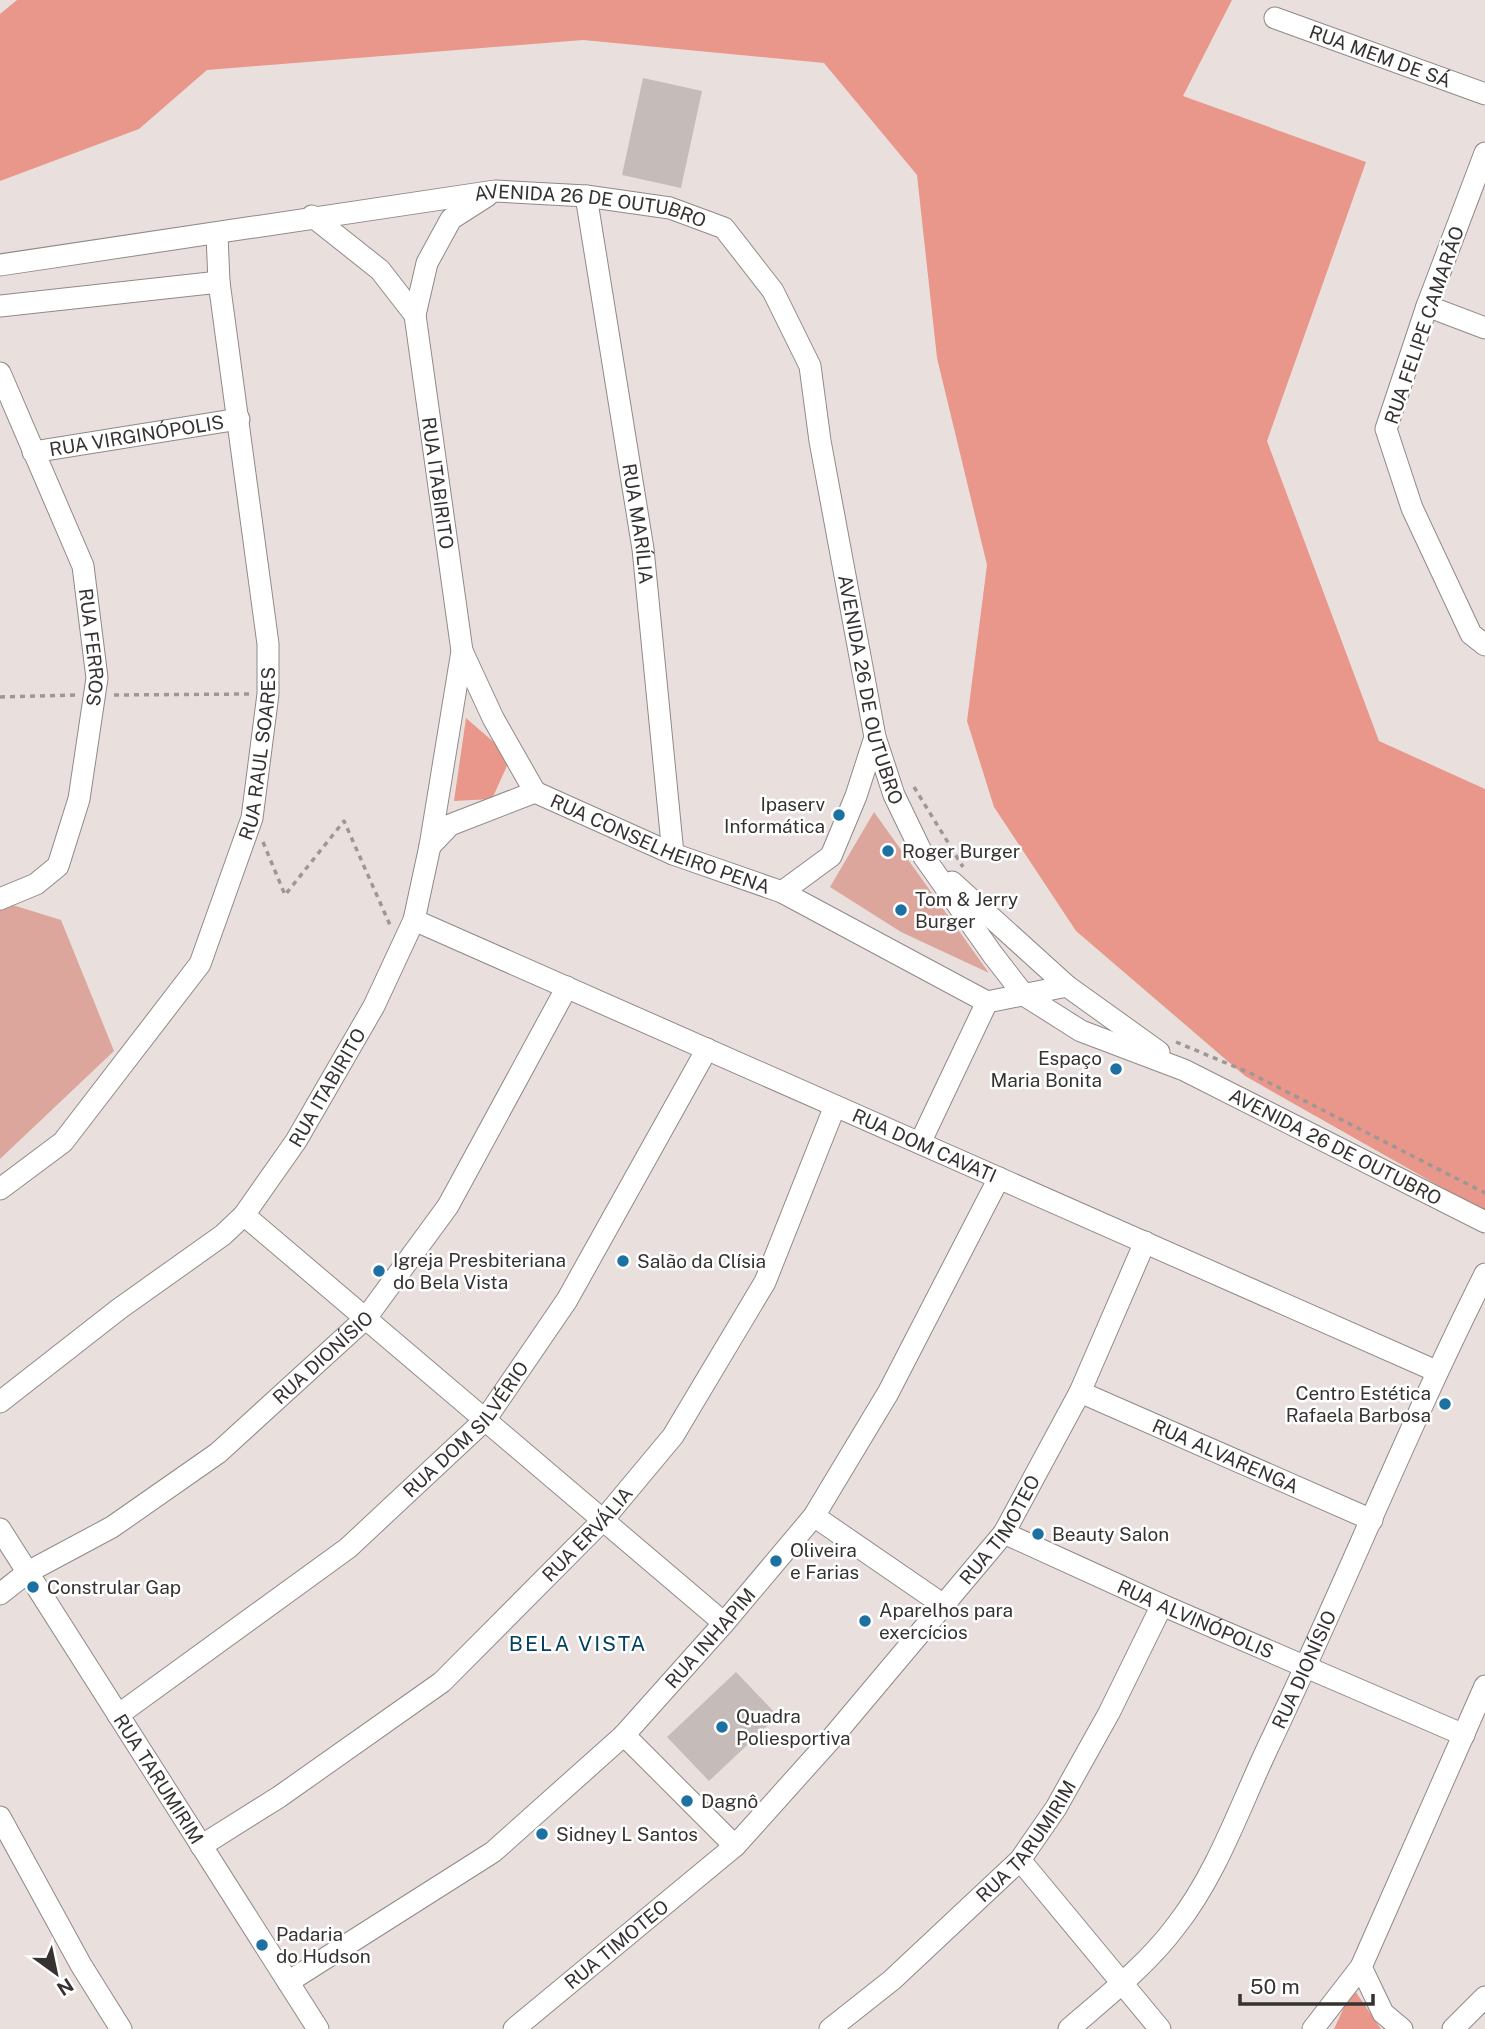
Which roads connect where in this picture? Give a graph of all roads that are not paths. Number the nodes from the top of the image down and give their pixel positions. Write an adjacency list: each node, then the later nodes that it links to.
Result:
1 (1275, 18): 2 (street, RUA MEM DE SÁ)
2 (1485, 94)
3 (1485, 153): 11 (street, RUA FELIPE CAMARÃO)
4 (495, 191): 5 (street, AVENIDA 26 DE OUTUBRO); 6 (street, AVENIDA 26 DE OUTUBRO); 12 (street, RUA ITABIRITO)
5 (586, 196): 19 (street, AVENIDA 26 DE OUTUBRO); 22 (street, RUA MARÍLIA)
6 (312, 216): 7 (street, AVENIDA 26 DE OUTUBRO); 12 (street)
7 (218, 235): 8 (street, AVENIDA 26 DE OUTUBRO); 9 (street, RUA RAUL SOARES)
8 (0, 265)
9 (219, 282): 10 (street); 15 (street, RUA RAUL SOARES)
10 (0, 306)
11 (1427, 306): 13 (street); 17 (street, RUA FELIPE CAMARÃO)
12 (415, 315): 18 (street, RUA ITABIRITO)
13 (1485, 328)
14 (0, 373): 16 (street, RUA FERROS)
15 (239, 419): 16 (street, RUA VIRGINÓPOLIS); 36 (street, RUA RAUL SOARES)
16 (33, 452): 25 (street, RUA FERROS)
17 (1485, 645)
18 (461, 651): 20 (street, RUA ITABIRITO); 21 (street, RUA ITABIRITO)
19 (875, 737): 23 (street, AVENIDA 26 DE OUTUBRO); 24 (street, RUA CONSELHEIRO PENA)
20 (535, 792): 21 (street, RUA CONSELHEIRO PENA); 22 (street, RUA CONSELHEIRO PENA)
21 (430, 846): 26 (street, RUA ITABIRITO)
22 (673, 854): 24 (street, RUA CONSELHEIRO PENA)
23 (924, 857): 27 (street, AVENIDA 26 DE OUTUBRO); 29 (street, AVENIDA 26 DE OUTUBRO)
24 (782, 892): 30 (street, RUA CONSELHEIRO PENA)
25 (0, 899)
26 (405, 916): 28 (street, RUA DOM CAVATI); 37 (street, RUA ITABIRITO)
27 (1067, 986): 29 (street); 32 (street, AVENIDA 26 DE OUTUBRO)
28 (567, 987): 31 (street, RUA DOM CAVATI); 41 (street, RUA DIONÍSIO)
29 (1024, 995): 30 (street); 32 (street, AVENIDA 26 DE OUTUBRO)
30 (987, 1002): 34 (street)
31 (707, 1049): 33 (street, RUA DOM CAVATI); 45 (street, RUA DOM SILVÉRIO)
32 (1184, 1070): 38 (street, AVENIDA 26 DE OUTUBRO)
33 (835, 1106): 34 (street, RUA DOM CAVATI); 47 (street, RUA ERVÁLIA)
34 (920, 1143): 35 (street, RUA DOM CAVATI)
35 (999, 1178): 39 (street, RUA DOM CAVATI); 46 (street, RUA INHAPIM)
36 (0, 1189)
37 (244, 1215): 41 (street); 44 (street, RUA ITABIRITO)
38 (1485, 1222)
39 (1145, 1242): 42 (street, RUA DOM CAVATI); 43 (street, RUA TIMOTEO)
40 (1485, 1274): 42 (street, RUA DIONÍSIO)
41 (366, 1318): 45 (street); 51 (street, RUA DIONÍSIO)
42 (1436, 1371): 48 (street, RUA DIONÍSIO)
43 (1080, 1392): 48 (street, RUA ALVARENGA); 50 (street, RUA TIMOTEO)
44 (0, 1402)
45 (485, 1420): 47 (street); 58 (street, RUA DOM SILVÉRIO)
46 (814, 1516): 53 (street); 55 (street, RUA INHAPIM)
47 (603, 1520): 55 (street); 62 (street, RUA ERVÁLIA)
48 (1372, 1520): 56 (street, RUA DIONÍSIO)
49 (0, 1529): 51 (street, RUA TARUMIRIM)
50 (1004, 1533): 53 (street, RUA TIMOTEO); 54 (street, RUA ALVINÓPOLIS)
51 (28, 1572): 52 (street, RUA DIONÍSIO); 58 (street, RUA TARUMIRIM)
52 (0, 1594)
53 (942, 1604): 63 (street, RUA TIMOTEO)
54 (1161, 1605): 56 (street, RUA ALVINÓPOLIS); 64 (street, RUA TARUMIRIM)
55 (723, 1623): 59 (street, RUA INHAPIM)
56 (1306, 1668): 60 (street, RUA ALVINÓPOLIS); 67 (street, RUA DIONÍSIO)
57 (1485, 1686): 60 (street)
58 (118, 1715): 62 (street, RUA TARUMIRIM)
59 (624, 1735): 63 (street); 66 (street, RUA INHAPIM)
60 (1464, 1735): 65 (street)
61 (0, 1817): 70 (street)
62 (201, 1846): 66 (street, RUA TARUMIRIM)
63 (736, 1846): 72 (street, RUA TIMOTEO)
64 (1020, 1860): 67 (street); 73 (street, RUA TARUMIRIM)
65 (1361, 1966): 76 (street); 77 (street)
66 (288, 1982): 71 (street, RUA TARUMIRIM)
67 (1122, 1983): 74 (street, RUA DIONÍSIO); 75 (street)
68 (1485, 1997): 78 (street)
69 (1485, 2019): 78 (street)
70 (121, 2029)
71 (318, 2029)
72 (514, 2029)
73 (830, 2029)
74 (1069, 2029)
75 (1160, 2029)
76 (1313, 2029)
77 (1402, 2029)
78 (1455, 2029)

